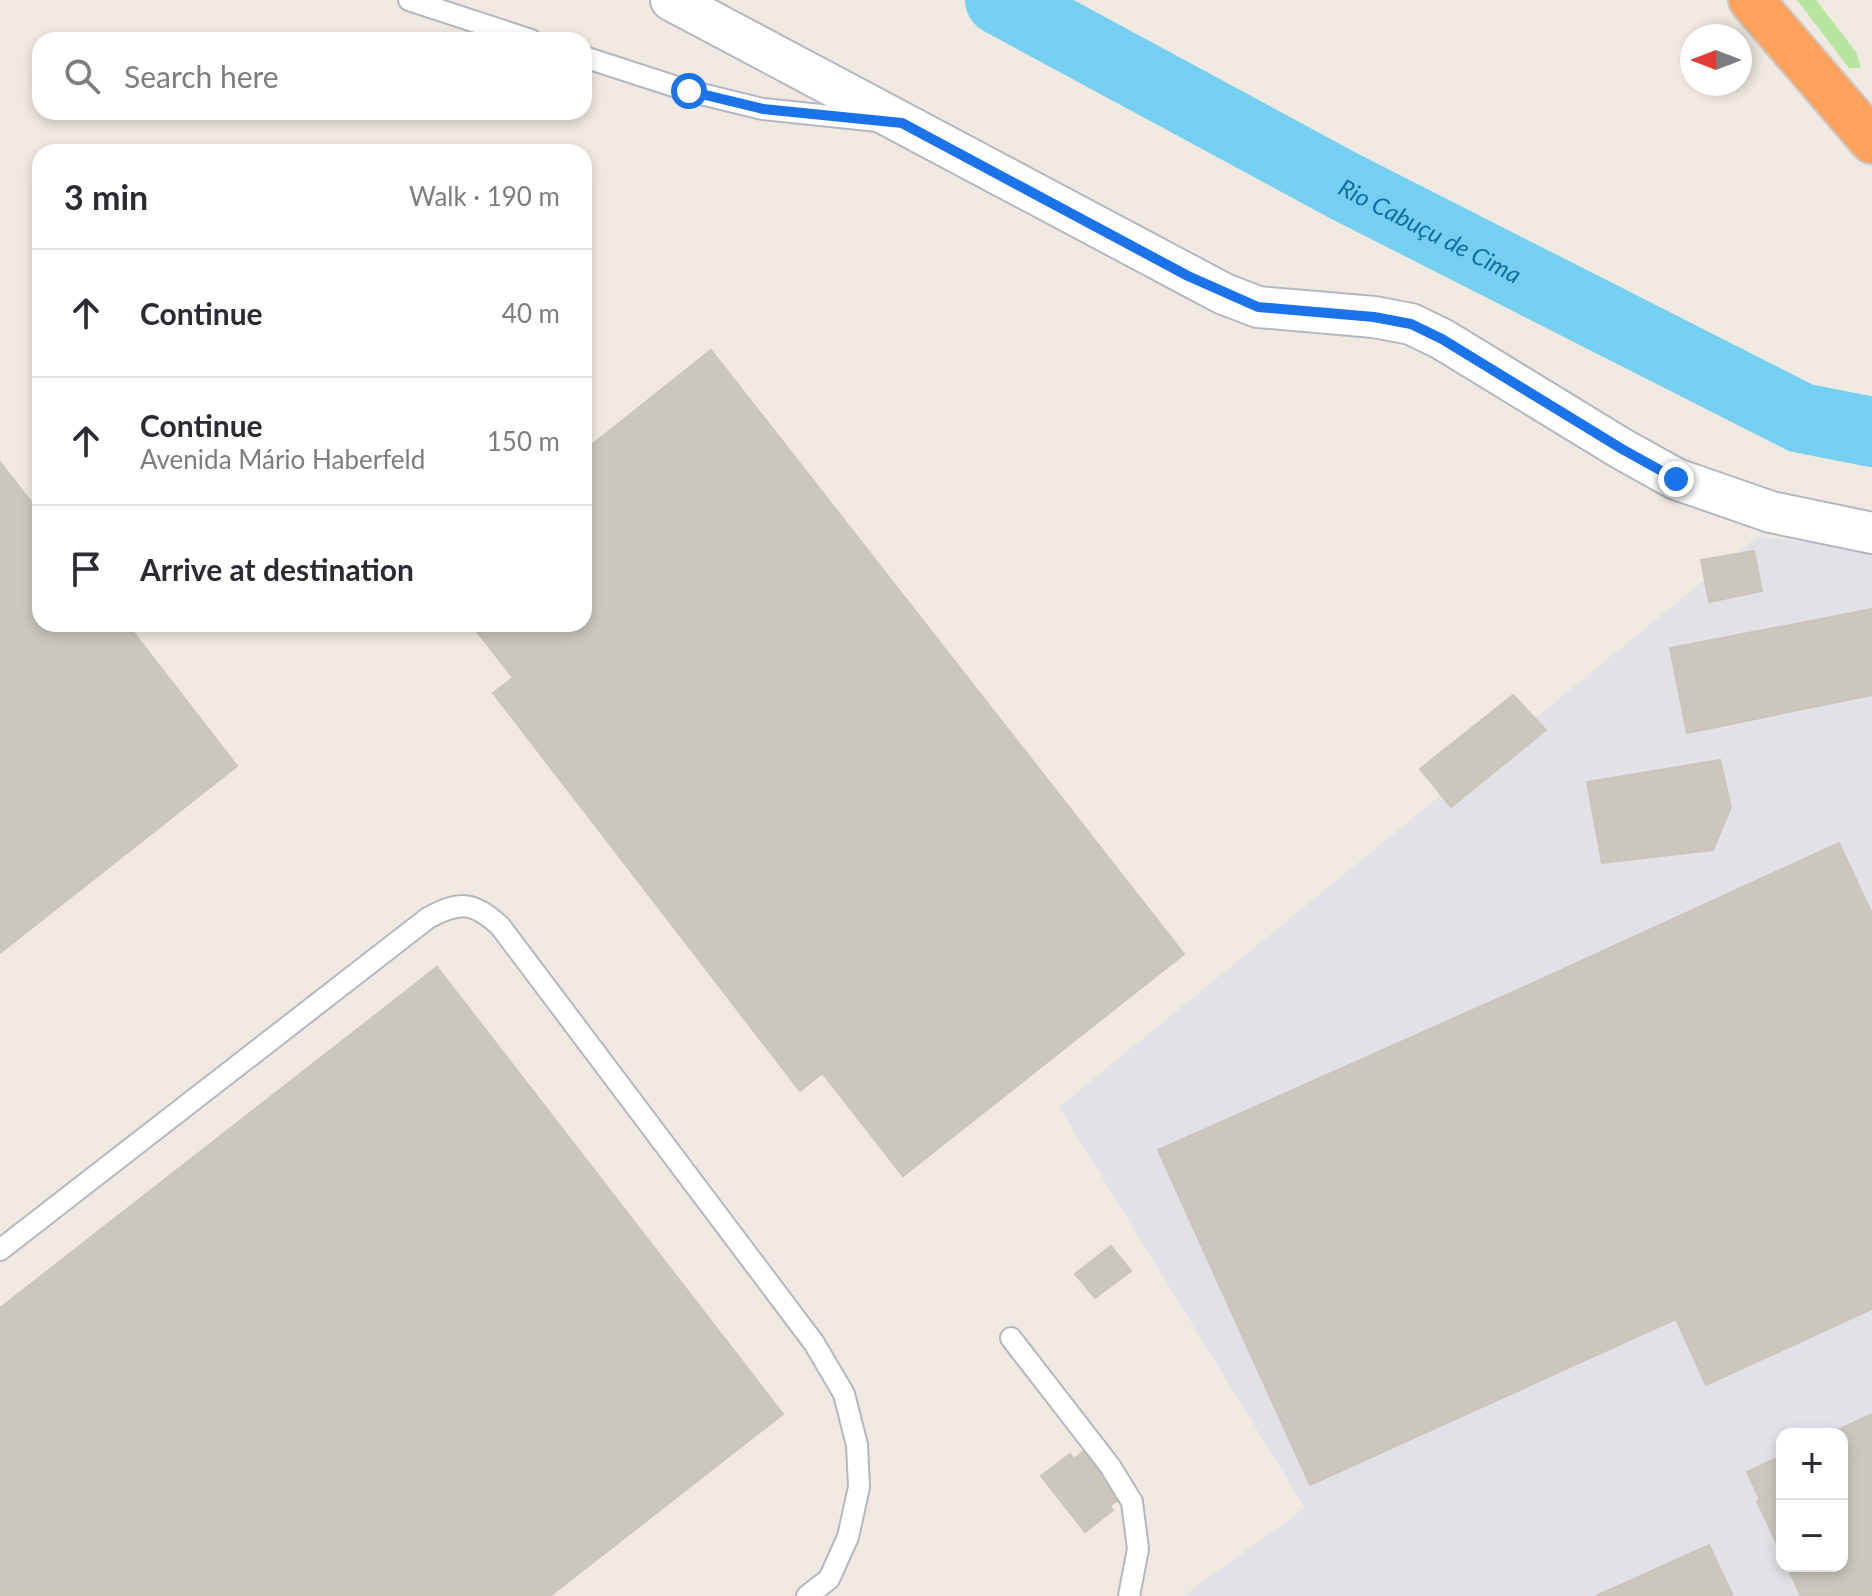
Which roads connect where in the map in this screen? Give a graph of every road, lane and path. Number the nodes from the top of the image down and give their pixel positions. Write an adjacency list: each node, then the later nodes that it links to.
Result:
1 (409, 0): 4 (lane)
2 (671, 0): 6 (street)
3 (1751, 0): 7 (highway)
4 (507, 32)
5 (592, 60): 6 (lane)
6 (902, 123): 8 (street)
7 (1872, 141)
8 (1872, 533)
9 (0, 1250): 11 (lane)
10 (1011, 1338): 12 (lane)
11 (807, 1596)
12 (1129, 1596)

